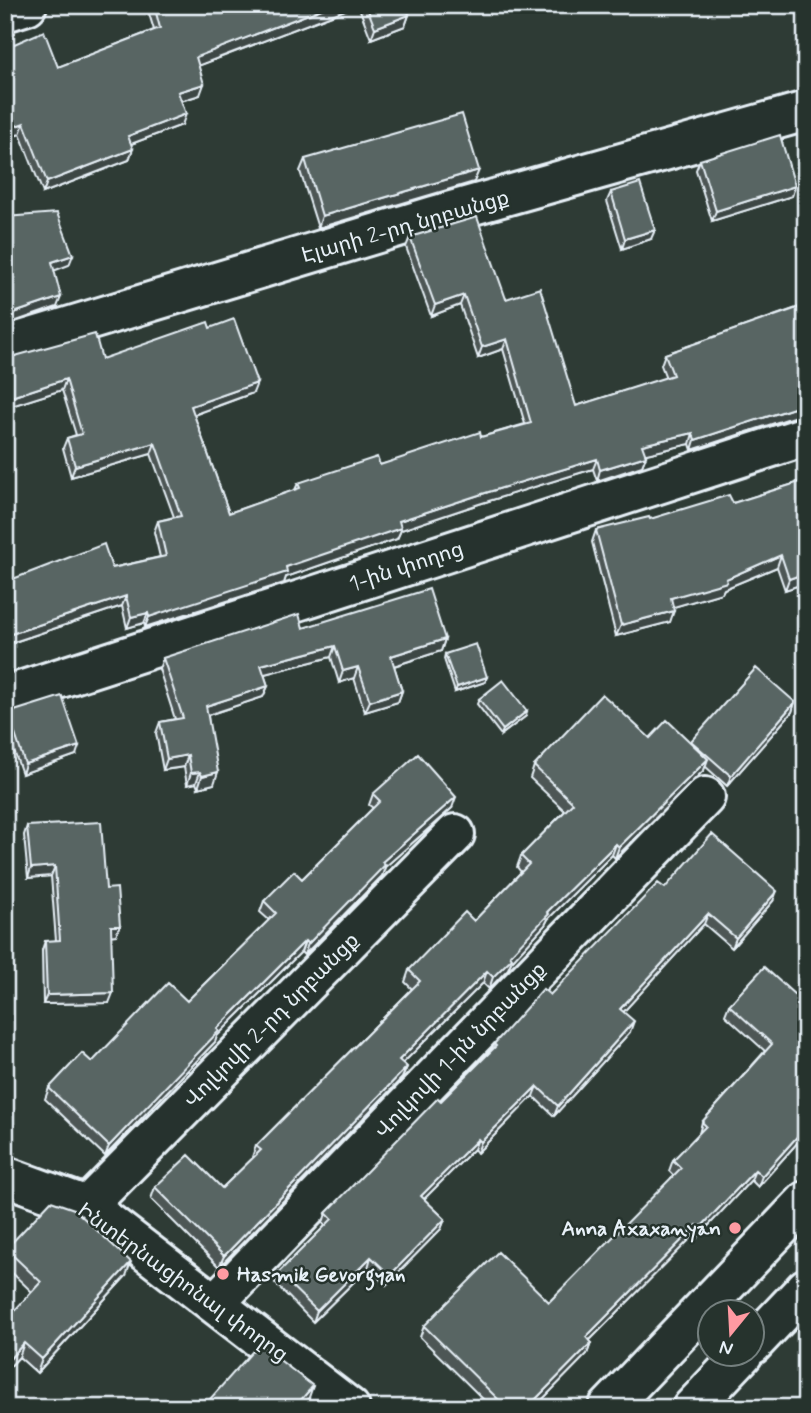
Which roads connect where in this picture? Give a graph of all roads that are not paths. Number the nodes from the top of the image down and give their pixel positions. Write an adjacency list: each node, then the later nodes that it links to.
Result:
1 (27, 5): 2 (street)
2 (5, 12)
3 (806, 111): 4 (street, Էլարի 2-րդ նրբանցք)
4 (5, 345)
5 (806, 436): 6 (street, 1-ին փողոց)
6 (5, 696)
7 (705, 797): 13 (street, Վոլկովի 1-ին նրբանցք)
8 (455, 834): 11 (street, Վոլկովի 2-րդ նրբանցք)
9 (5, 1176): 11 (street, Ինտերնացիոնալ փողոց)
10 (806, 1201): 17 (street)
11 (87, 1206): 13 (street, Ինտերնացիոնալ փողոց)
12 (806, 1288): 14 (street)
13 (215, 1303): 16 (street, Ինտերնացիոնալ փողոց)
14 (766, 1329)
15 (729, 1368): 18 (street)
16 (350, 1408)
17 (608, 1408)
18 (692, 1408)

